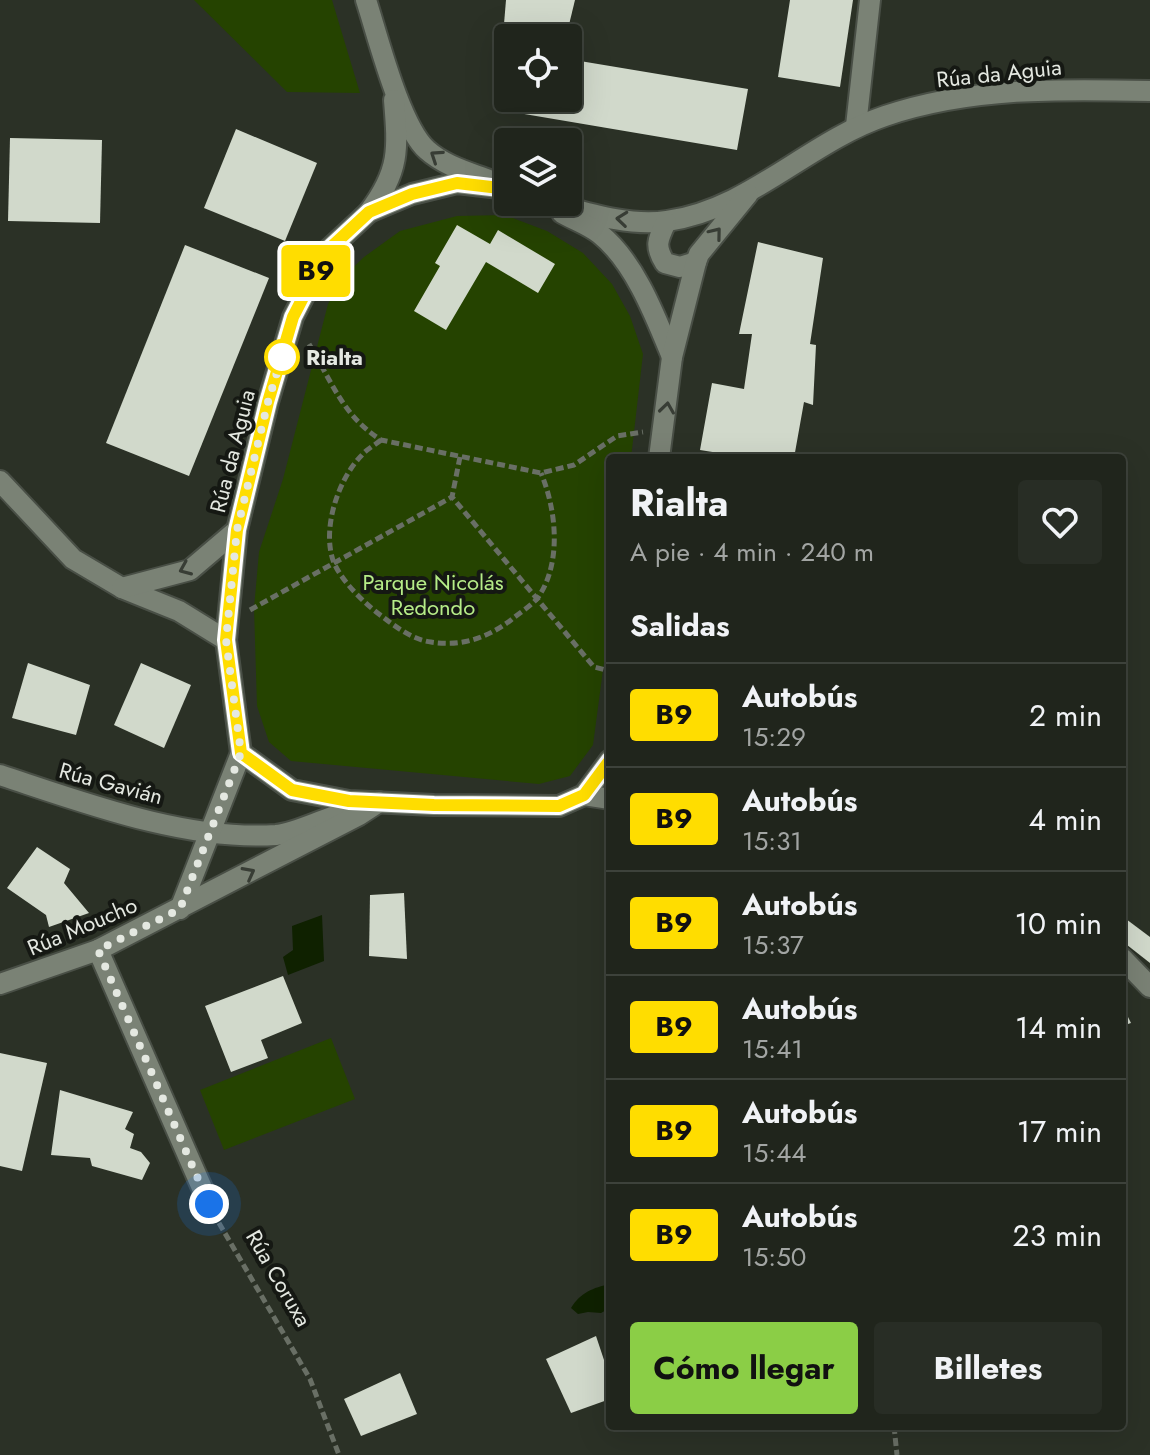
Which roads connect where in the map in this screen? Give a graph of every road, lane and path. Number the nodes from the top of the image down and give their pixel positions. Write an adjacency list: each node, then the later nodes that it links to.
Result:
1 (366, 0): 3 (street)
2 (870, 0): 5 (street)
3 (393, 88): 6 (street, one-way to 3); 10 (street)
4 (1150, 91): 5 (street, Rúa da Aguia)
5 (856, 126): 8 (street, Rúa da Aguia)
6 (494, 182)
7 (494, 187): 10 (street, Rúa da Aguia)
8 (751, 191): 12 (street, Rúa da Aguia); 13 (street, Rúa da Aguia, one-way to 8)
9 (582, 211): 12 (street, Rúa da Aguia, one-way to 9)
10 (369, 212): 14 (street, Rúa da Aguia)
11 (569, 216): 15 (street, Rúa da Aguia)
12 (666, 222): 13 (street)
13 (696, 262): 15 (street, Rúa da Aguia)
14 (293, 317): 17 (path); 23 (street, Rúa da Aguia)
15 (672, 357): 16 (street, Rúa da Aguia, one-way to 15)
16 (664, 429): 18 (street, Rúa da Aguia); 20 (path)
17 (381, 440): 19 (path); 24 (path)
18 (660, 454)
19 (460, 457): 20 (path); 22 (path)
20 (541, 473): 26 (path)
21 (0, 481): 25 (street)
22 (452, 497): 24 (path); 26 (path)
23 (237, 530): 25 (street, one-way to 25); 27 (street, Rúa da Aguia)
24 (334, 563): 26 (path); 27 (path)
25 (122, 588): 28 (street)
26 (538, 597): 29 (path)
27 (228, 619): 28 (street, Rúa da Aguia)
28 (226, 640): 30 (street, Rúa da Aguia)
29 (606, 670)
30 (241, 753): 35 (street); 37 (street)
31 (606, 765): 33 (street)
32 (0, 775): 37 (street, Rúa Gavián)
33 (584, 795): 34 (street); 36 (street)
34 (606, 798)
35 (349, 801): 36 (street); 37 (street)
36 (379, 802): 38 (street, Rúa Moucho, one-way to 36)
37 (211, 833): 38 (street)
38 (180, 909): 39 (street, Rúa Moucho)
39 (98, 950): 41 (street, Rúa Moucho); 43 (street)
40 (1126, 962): 42 (street)
41 (0, 984)
42 (1150, 987)
43 (209, 1204): 45 (path, Rúa Coruxa)
44 (894, 1430): 46 (path)
45 (339, 1455)
46 (897, 1455)

